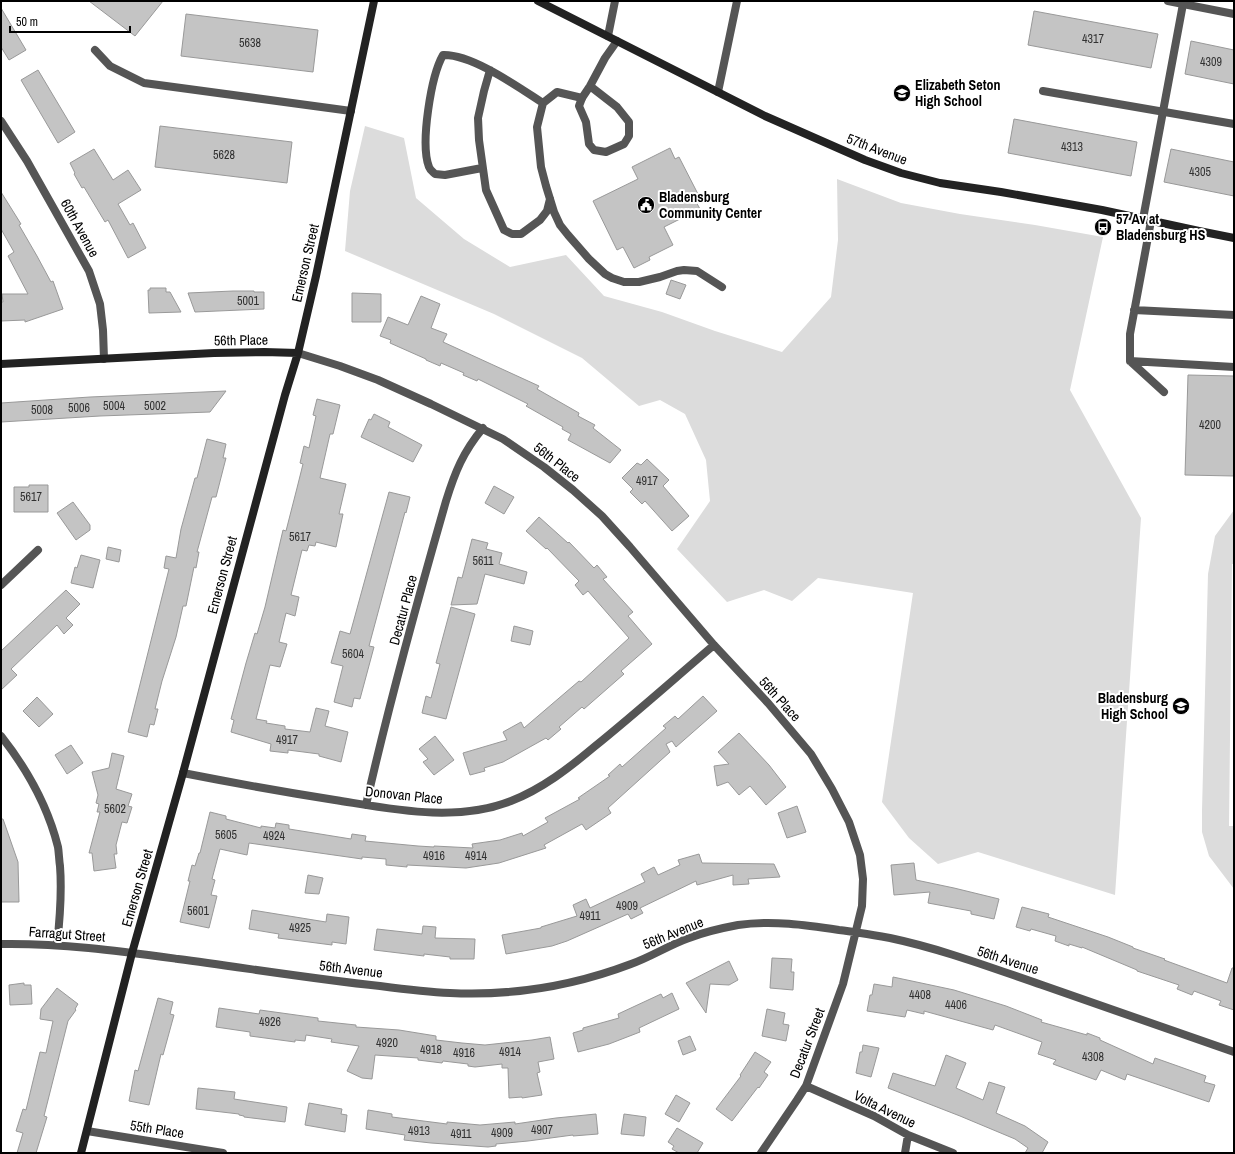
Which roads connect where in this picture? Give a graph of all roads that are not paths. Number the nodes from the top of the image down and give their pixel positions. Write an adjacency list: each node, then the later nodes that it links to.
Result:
1 (374, 1): 17 (street, Emerson Street)
2 (538, 1): 8 (street, 57th Avenue)
3 (615, 1): 8 (street)
4 (737, 1): 14 (street)
5 (1168, 1): 6 (street)
6 (1183, 4): 7 (street); 18 (street)
7 (1234, 14)
8 (608, 36): 9 (street, 57th Avenue)
9 (617, 41): 12 (street); 14 (street, 57th Avenue)
10 (95, 50): 17 (street)
11 (490, 70): 16 (street); 21 (street); 21 (street)
12 (590, 86): 15 (street); 15 (street)
13 (1043, 91): 18 (street)
14 (718, 92): 23 (street, 57th Avenue)
15 (582, 98): 16 (street)
16 (543, 103): 22 (street)
17 (351, 111): 28 (street, Emerson Street)
18 (1162, 112): 20 (street); 23 (street)
19 (1, 121): 29 (street, 60th Avenue)
20 (1234, 124)
21 (482, 168): 22 (street)
22 (550, 199): 25 (street)
23 (1147, 220): 24 (street, 57th Avenue); 26 (street)
24 (1234, 238)
25 (722, 287)
26 (1134, 310): 27 (street); 30 (street)
27 (1234, 315)
28 (298, 354): 29 (street, 56th Place); 34 (street, 56th Place); 39 (street, Emerson Street)
29 (104, 359): 31 (street, 56th Place)
30 (1130, 361): 32 (street); 33 (street)
31 (1, 364)
32 (1234, 367)
33 (1164, 392)
34 (483, 428): 37 (street, 56th Place); 40 (street, Decatur Place)
35 (38, 550): 36 (street)
36 (1, 585)
37 (714, 645): 40 (street, Donovan Place); 41 (street, 56th Place)
38 (1, 736): 43 (street)
39 (183, 773): 40 (street, Donovan Place); 44 (street, Emerson Street)
40 (366, 805)
41 (855, 932): 44 (street, 56th Avenue); 45 (street, 56th Avenue); 46 (street, Decatur Street)
42 (1, 944): 43 (street, Farragut Street)
43 (57, 945): 44 (street, Farragut Street)
44 (132, 952): 47 (street, Emerson Street)
45 (1234, 1052)
46 (806, 1086): 48 (street, Volta Avenue); 51 (street, Decatur Street)
47 (87, 1131): 49 (street, Emerson Street); 50 (street, 55th Place)
48 (908, 1135): 52 (street); 53 (street, Volta Avenue)
49 (81, 1153)
50 (223, 1153)
51 (761, 1153)
52 (905, 1153)
53 (953, 1153)

